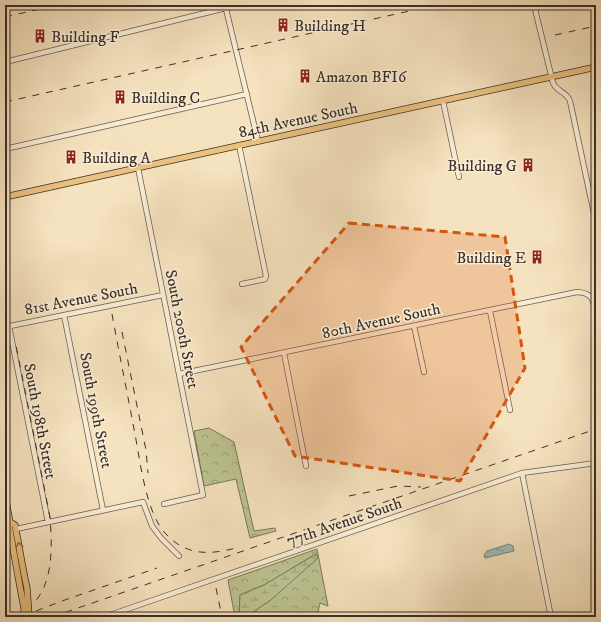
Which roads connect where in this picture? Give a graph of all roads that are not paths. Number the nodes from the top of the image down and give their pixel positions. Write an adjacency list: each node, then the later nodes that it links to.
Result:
1 (534, 5): 5 (street)
2 (226, 6): 3 (street); 6 (street)
3 (5, 62)
4 (596, 67): 5 (main road, 84th Avenue South)
5 (551, 77): 7 (main road, 84th Avenue South); 14 (street)
6 (247, 94): 8 (street); 10 (street)
7 (443, 101): 8 (main road, 84th Avenue South); 12 (street)
8 (258, 141): 9 (main road, 84th Avenue South)
9 (239, 145): 11 (main road, 84th Avenue South); 15 (street)
10 (5, 149)
11 (138, 168): 13 (main road, 84th Avenue South); 16 (street, South 200th Street)
12 (459, 178)
13 (5, 197)
14 (596, 223)
15 (242, 284)
16 (163, 295): 18 (street, 81st Avenue South); 24 (street, South 200th Street)
17 (490, 311): 19 (street, 80th Avenue South); 21 (street, 80th Avenue South); 25 (street)
18 (64, 315): 20 (street, 81st Avenue South); 31 (street, South 199th Street)
19 (596, 315)
20 (7, 326): 33 (street, South 198th Street)
21 (414, 326): 22 (street, 80th Avenue South); 23 (street)
22 (284, 353): 24 (street, 80th Avenue South); 27 (street)
23 (424, 372)
24 (179, 374): 30 (street, South 200th Street)
25 (510, 410)
26 (596, 463): 28 (street, 77th Avenue South)
27 (306, 466)
28 (522, 473): 39 (street, 77th Avenue South); 40 (street)
29 (5, 496): 32 (main road)
30 (164, 504)
31 (103, 510): 33 (street); 35 (street)
32 (10, 522): 34 (main road); 36 (main road)
33 (48, 522): 34 (street)
34 (16, 529): 36 (main road, one-way to 34)
35 (179, 556)
36 (21, 575): 37 (main road, bridge); 38 (main road, bridge)
37 (24, 617)
38 (29, 617)
39 (104, 617)
40 (551, 617)

